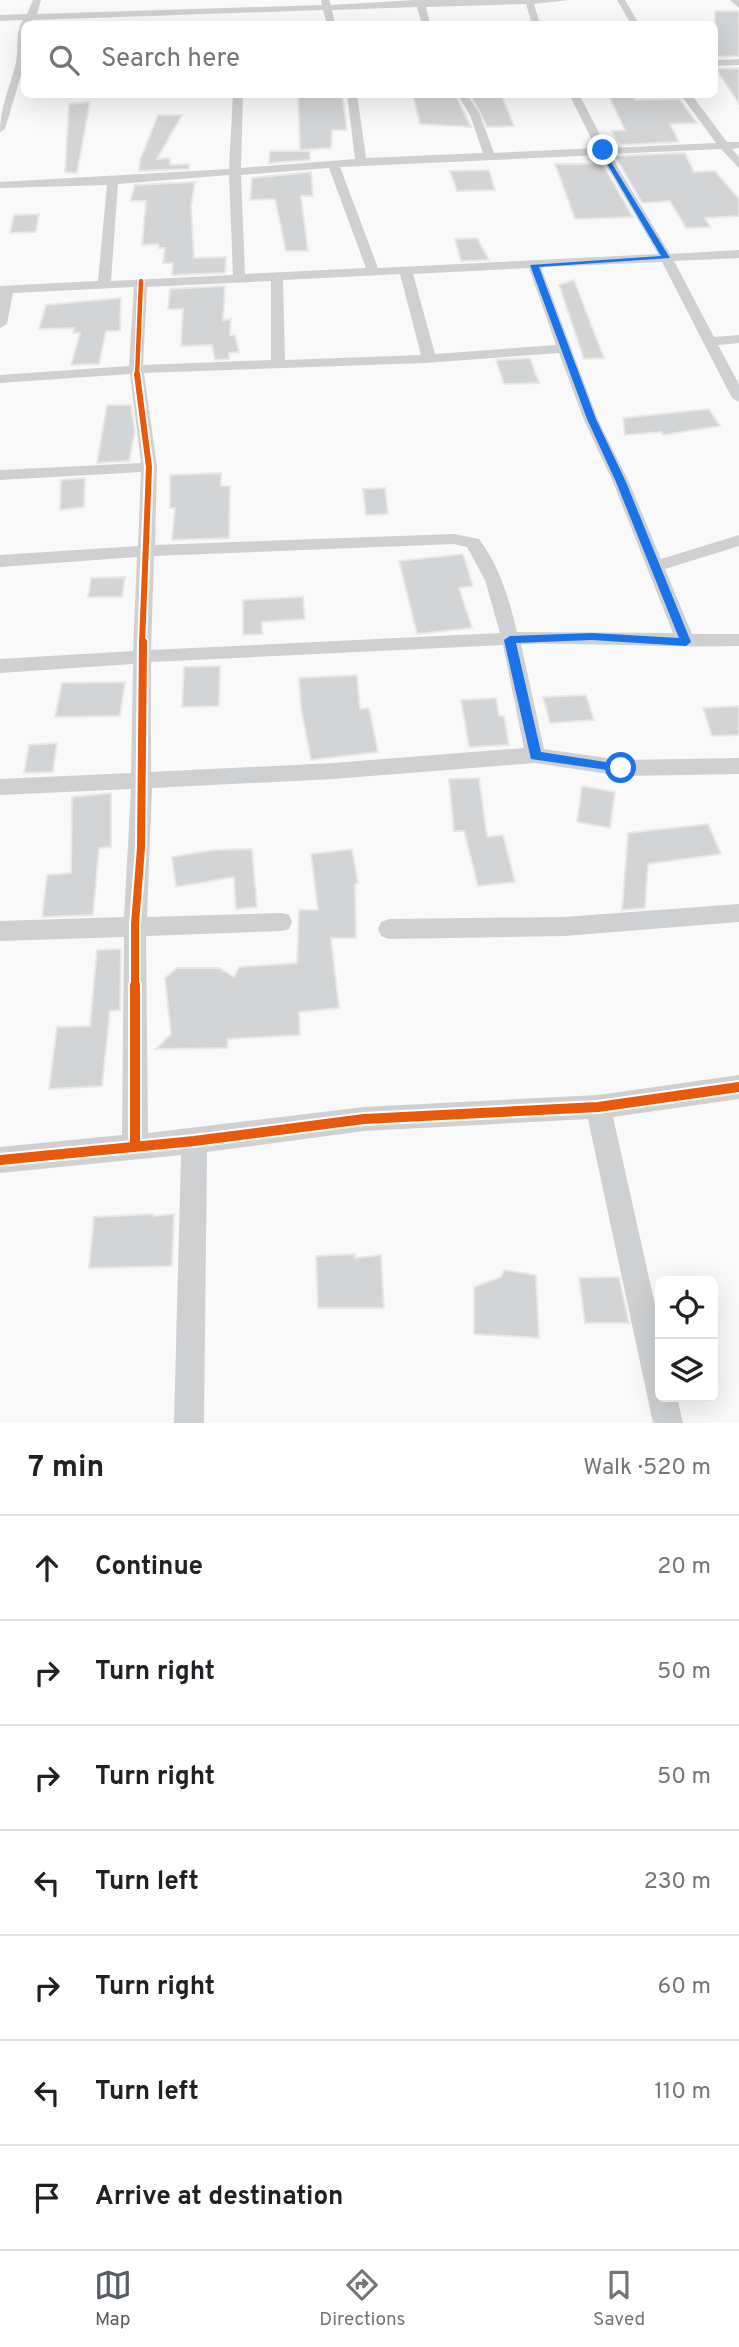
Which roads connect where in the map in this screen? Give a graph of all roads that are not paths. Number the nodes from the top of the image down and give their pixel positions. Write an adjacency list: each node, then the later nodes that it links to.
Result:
1 (37, 0): 11 (street)
2 (130, 0): 13 (street)
3 (529, 0): 4 (street); 7 (street); 17 (street)
4 (565, 0)
5 (621, 0): 18 (street)
6 (734, 0): 10 (street)
7 (419, 2): 8 (street); 16 (street)
8 (326, 4): 9 (street); 15 (street)
9 (232, 5): 13 (street)
10 (739, 5)
11 (30, 17): 12 (street); 13 (street); 14 (street)
12 (0, 18)
13 (130, 20)
14 (27, 21)
15 (330, 21)
16 (425, 21)
17 (535, 21)
18 (633, 21)
19 (21, 61): 24 (street)
20 (739, 62): 21 (street)
21 (718, 63)
22 (21, 86): 24 (street)
23 (0, 87): 24 (street)
24 (12, 87): 30 (street)
25 (238, 98): 38 (street)
26 (353, 98): 35 (street)
27 (464, 98): 34 (street)
28 (576, 98): 33 (street)
29 (688, 98): 31 (street)
30 (0, 129)
31 (725, 145): 32 (street); 33 (street); 37 (street)
32 (739, 145)
33 (603, 150): 34 (street); 42 (street)
34 (488, 155): 35 (street)
35 (361, 162): 36 (street)
36 (333, 164): 38 (street); 45 (street)
37 (739, 165)
38 (235, 171): 39 (street); 47 (street)
39 (113, 181): 40 (street); 49 (street)
40 (0, 185)
41 (739, 254): 42 (street)
42 (666, 258): 43 (street); 53 (street)
43 (534, 265): 44 (street); 54 (street)
44 (406, 272): 45 (street); 55 (street)
45 (374, 274): 46 (street)
46 (277, 276): 47 (street); 56 (street)
47 (239, 277): 48 (street)
48 (141, 281): 49 (street); 57 (street)
49 (104, 284): 50 (street)
50 (3, 290): 51 (street)
51 (0, 324)
52 (739, 339): 53 (street)
53 (709, 342): 59 (street)
54 (566, 348): 55 (street); 65 (street)
55 (429, 358): 56 (street)
56 (278, 365): 57 (street)
57 (136, 368): 58 (street); 60 (street)
58 (0, 379)
59 (739, 398)
60 (149, 467): 61 (street); 63 (street)
61 (0, 475)
62 (739, 540): 65 (street)
63 (145, 551): 64 (street); 66 (street); 69 (street)
64 (0, 561)
65 (655, 566): 68 (street)
66 (510, 640): 68 (street); 69 (street); 71 (street)
67 (739, 640): 68 (street)
68 (686, 642)
69 (142, 656): 70 (street); 73 (street)
70 (0, 666)
71 (536, 755): 72 (street); 73 (street)
72 (739, 766)
73 (142, 780): 74 (street); 77 (street)
74 (0, 788)
75 (739, 913): 78 (street)
76 (281, 922): 77 (street)
77 (135, 924): 79 (street); 83 (street)
78 (389, 929)
79 (0, 931)
80 (739, 1087): 81 (street)
81 (598, 1107): 82 (street); 85 (street)
82 (194, 1141): 83 (street); 87 (street)
83 (135, 1147): 84 (street)
84 (0, 1160)
85 (655, 1368)
86 (663, 1402): 88 (street)
87 (190, 1423)
88 (668, 1423)

